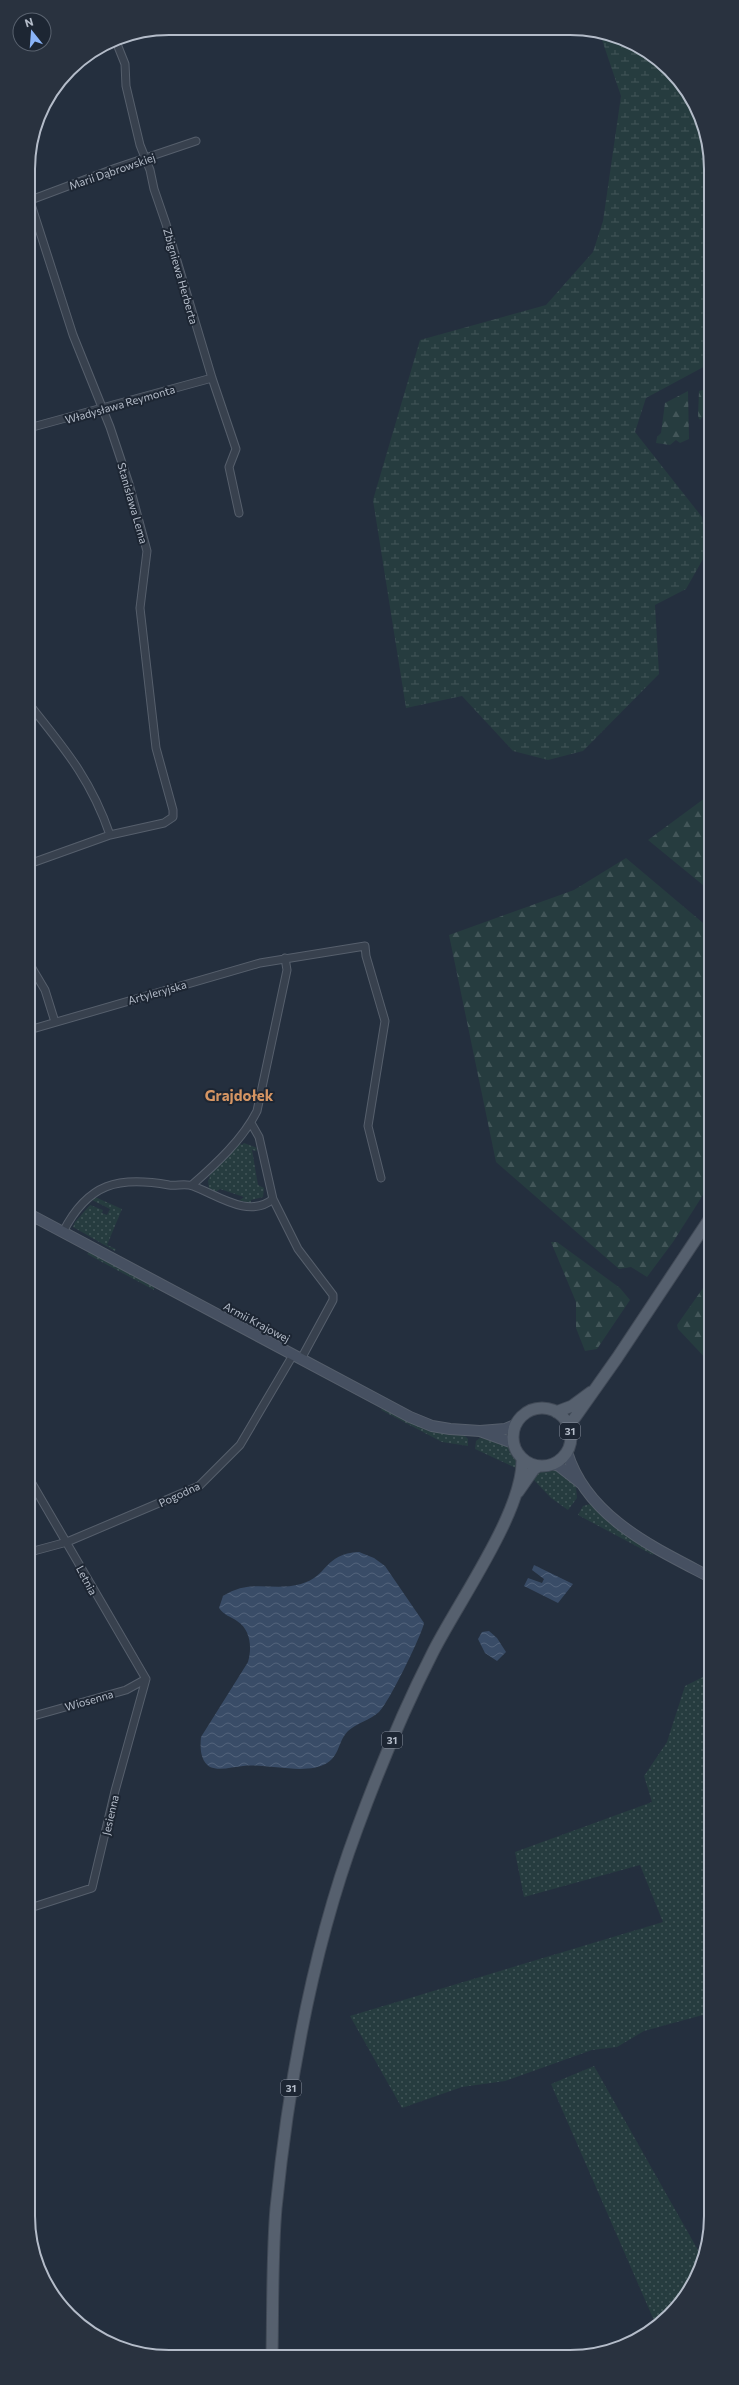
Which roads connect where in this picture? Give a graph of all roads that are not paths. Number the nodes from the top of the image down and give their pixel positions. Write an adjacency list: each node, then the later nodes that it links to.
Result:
1 (118, 45): 3 (street, Zbigniewa Herberta)
2 (196, 141): 3 (street, Marii Dąbrowskiej)
3 (146, 159): 4 (street, Marii Dąbrowskiej); 6 (street, Zbigniewa Herberta)
4 (35, 199)
5 (35, 219): 7 (street, Stanisława Lema)
6 (212, 378): 7 (street, Władysława Reymonta); 9 (street, Zbigniewa Herberta)
7 (102, 409): 8 (street, Władysława Reymonta); 11 (street, Stanisława Lema)
8 (35, 426)
9 (239, 513)
10 (35, 712): 11 (street)
11 (110, 835): 12 (street)
12 (35, 862)
13 (285, 958): 15 (street, Artyleryjska); 17 (street); 18 (street, Artyleryjska)
14 (35, 973): 15 (street)
15 (55, 1022): 16 (street, Artyleryjska)
16 (35, 1028)
17 (251, 1123): 19 (street); 20 (street)
18 (381, 1178)
19 (192, 1185): 20 (street); 23 (street)
20 (273, 1199): 24 (street)
21 (35, 1217): 23 (street, Armii Krajowej)
22 (704, 1227): 25 (main road, 31)
23 (62, 1232): 24 (street, Armii Krajowej)
24 (297, 1357): 29 (street, Armii Krajowej); 38 (street, Pogodna)
25 (591, 1392): 26 (main road, 31); 28 (main road, 31)
26 (556, 1412): 27 (main road, 31); 28 (main road, 31)
27 (515, 1425): 29 (street, Armii Krajowej); 30 (main road)
28 (569, 1426): 31 (main road, 31)
29 (480, 1431): 30 (street, Armii Krajowej)
30 (513, 1443): 32 (main road)
31 (567, 1452): 33 (main road, 31); 35 (street)
32 (522, 1458): 34 (main road); 37 (main road, 31)
33 (553, 1464): 34 (main road); 35 (street)
34 (539, 1466): 37 (main road, 31)
35 (582, 1484): 40 (street)
36 (35, 1488): 38 (street, Letnia)
37 (518, 1492): 44 (main road, 31)
38 (67, 1542): 39 (street, Pogodna); 41 (street, Letnia)
39 (35, 1551)
40 (704, 1573)
41 (146, 1679): 42 (street, Wiosenna); 43 (street, Jesienna)
42 (35, 1716)
43 (35, 1906)
44 (272, 2350)

